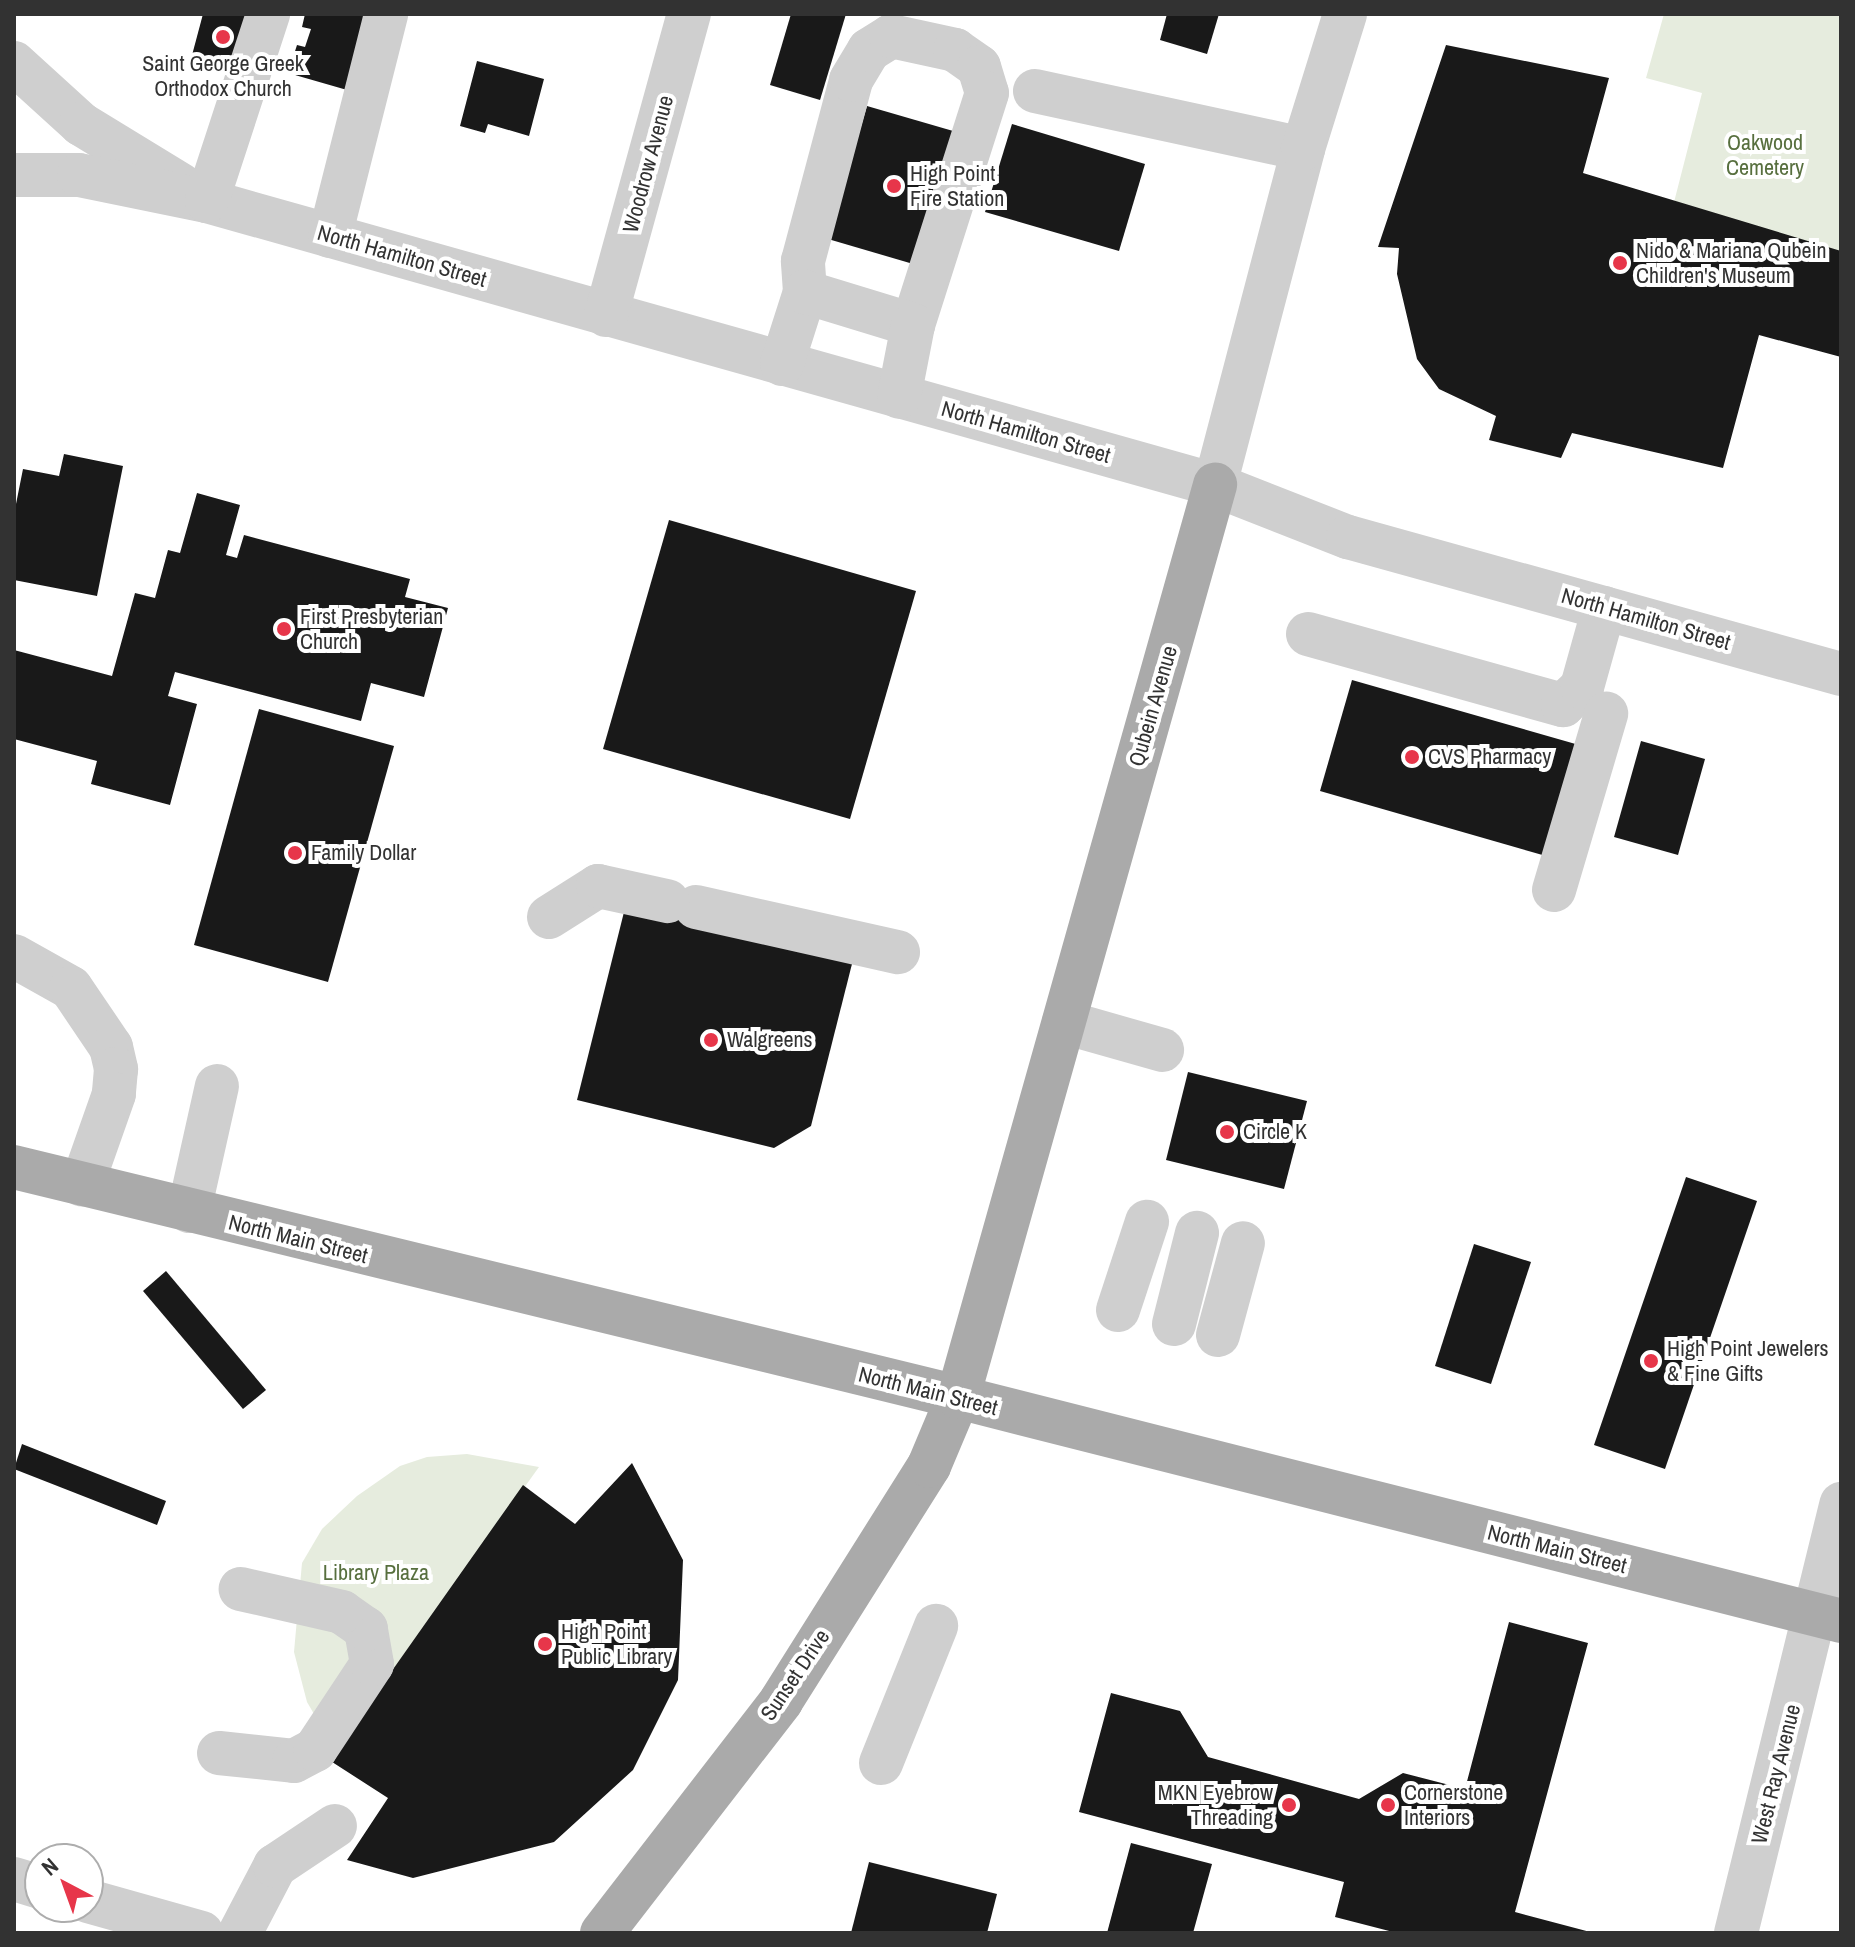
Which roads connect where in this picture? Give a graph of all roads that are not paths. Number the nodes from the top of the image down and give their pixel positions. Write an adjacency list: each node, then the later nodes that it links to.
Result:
1 (268, 14): 9 (street)
2 (386, 14): 10 (street)
3 (689, 14): 12 (street, Woodrow Avenue)
4 (1345, 14): 7 (street, Qubein Avenue)
5 (14, 63): 9 (street, North Hamilton Street)
6 (1035, 91): 7 (street)
7 (1303, 149): 16 (street, Qubein Avenue)
8 (14, 175): 9 (street, North Hamilton Street)
9 (207, 201): 10 (street, North Hamilton Street)
10 (330, 236): 12 (street, North Hamilton Street)
11 (805, 292): 13 (street); 13 (street); 14 (street)
12 (606, 315): 14 (street, North Hamilton Street)
13 (913, 325): 15 (street)
14 (782, 364): 15 (street, North Hamilton Street)
15 (899, 397): 16 (street, North Hamilton Street)
16 (1215, 485): 17 (street, North Hamilton Street); 25 (main road, Qubein Avenue)
17 (1604, 608): 18 (street); 19 (street, North Hamilton Street)
18 (1308, 634)
19 (1841, 674)
20 (1606, 714): 21 (street)
21 (1554, 890)
22 (549, 917): 23 (street)
23 (898, 952)
24 (14, 956): 29 (street)
25 (1064, 1022): 26 (street); 37 (main road, Qubein Avenue)
26 (1162, 1050)
27 (217, 1086): 30 (street)
28 (14, 1167): 29 (main road, North Main Street)
29 (82, 1185): 30 (main road, North Main Street)
30 (189, 1211): 37 (main road, North Main Street)
31 (1147, 1222): 34 (street)
32 (1197, 1233): 35 (street)
33 (1243, 1243): 36 (street)
34 (1118, 1310)
35 (1174, 1324)
36 (1218, 1335)
37 (958, 1397): 40 (main road, North Main Street); 49 (main road, Sunset Drive)
38 (1841, 1504): 40 (street, West Ray Avenue)
39 (241, 1589): 42 (street)
40 (1828, 1618): 50 (street, West Ray Avenue)
41 (936, 1626): 43 (street)
42 (219, 1753)
43 (881, 1763)
44 (335, 1826): 48 (street)
45 (104, 1908): 46 (street)
46 (146, 1926): 47 (street)
47 (202, 1933)
48 (240, 1933)
49 (602, 1933)
50 (1736, 1933)

